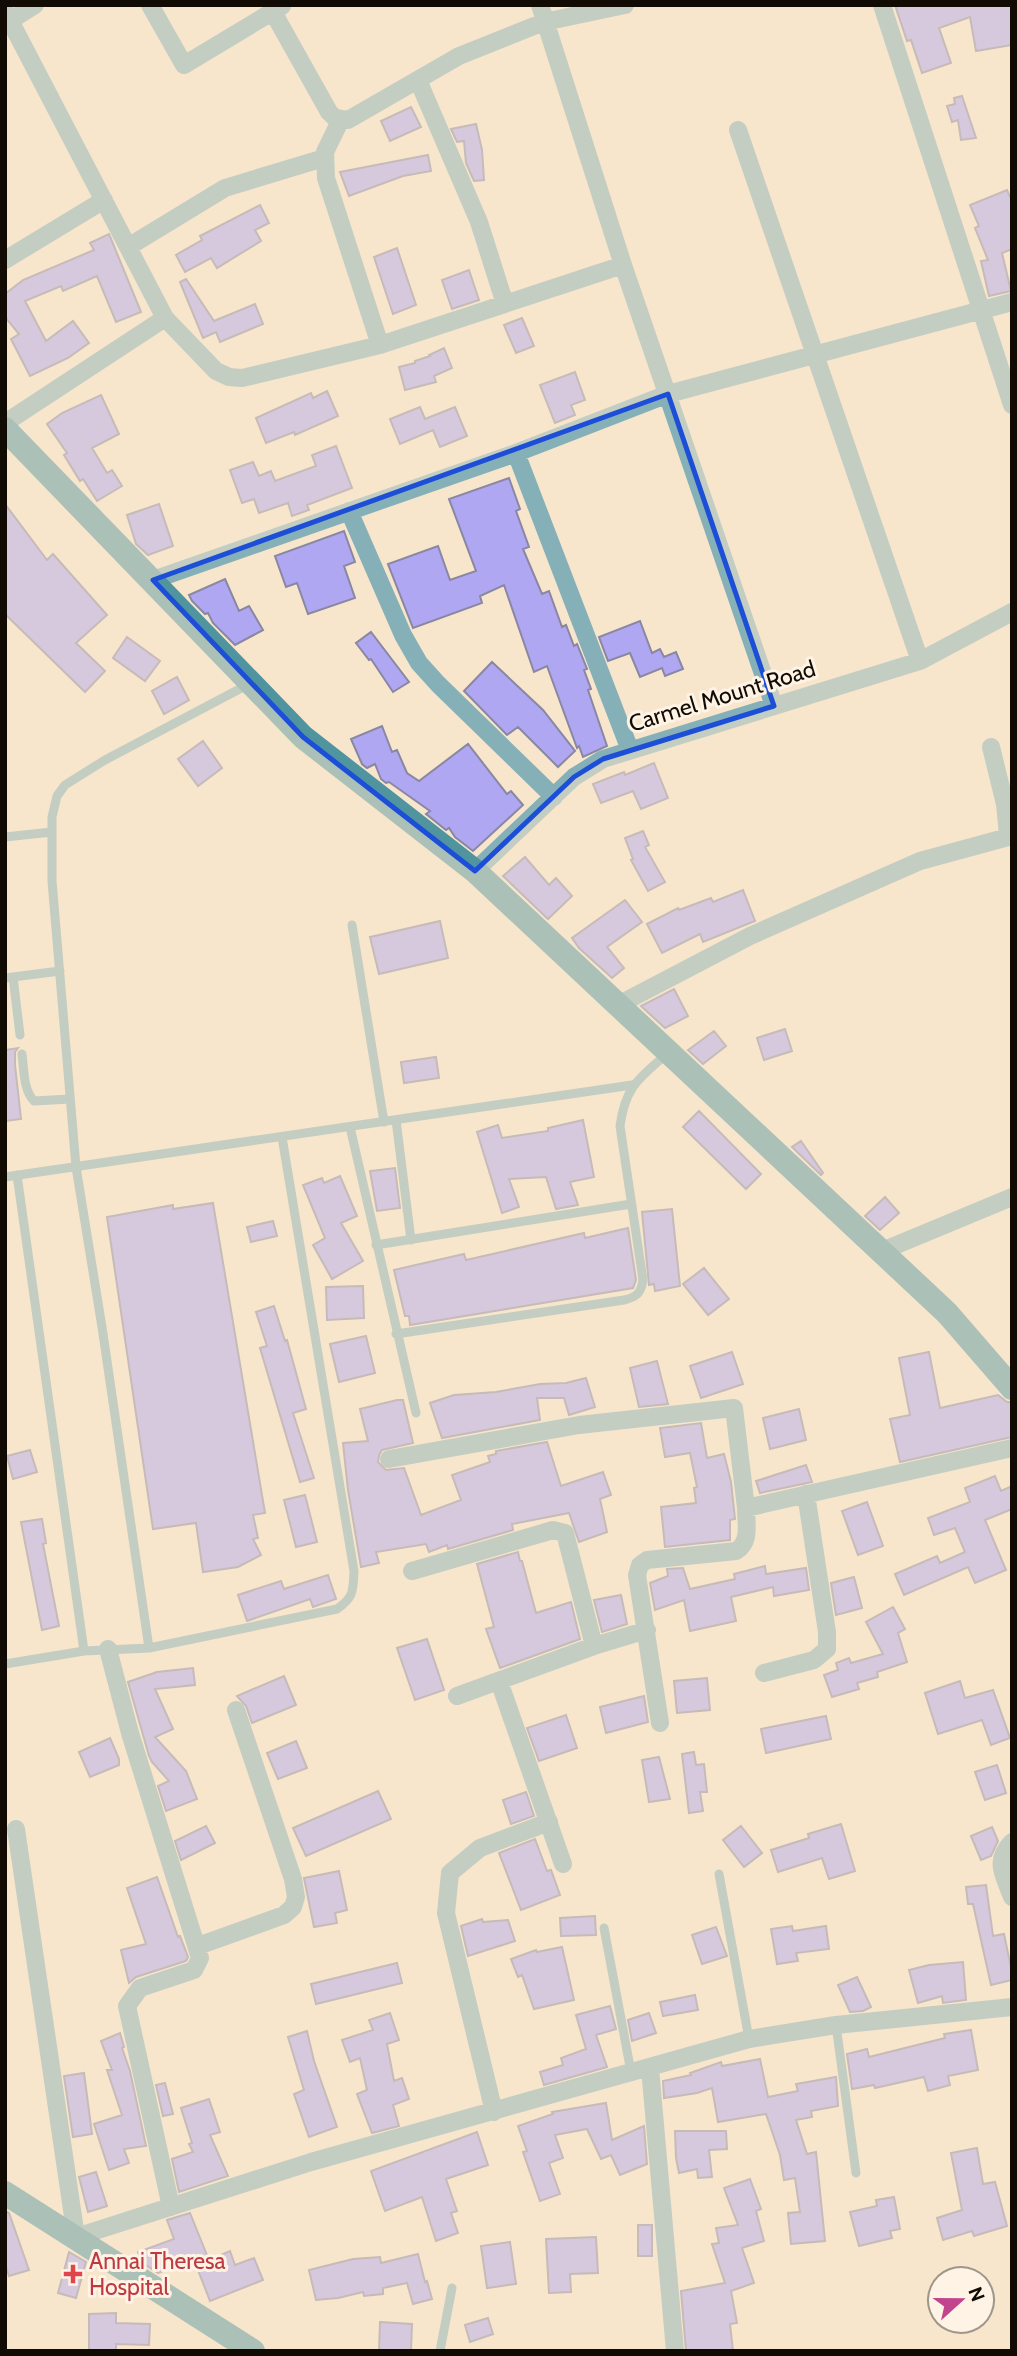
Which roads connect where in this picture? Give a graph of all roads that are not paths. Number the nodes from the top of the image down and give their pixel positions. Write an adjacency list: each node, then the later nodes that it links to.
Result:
1 (35, 5): 7 (street)
2 (150, 5): 5 (street)
3 (625, 5): 6 (street)
4 (881, 5): 18 (street)
5 (278, 8): 9 (street)
6 (542, 13): 8 (street); 15 (street)
7 (7, 18): 12 (street)
8 (418, 80): 9 (street); 17 (street)
9 (341, 119): 11 (street)
10 (737, 130): 21 (street)
11 (324, 158): 13 (street); 20 (street)
12 (104, 200): 13 (street); 14 (street)
13 (128, 247): 19 (street)
14 (5, 260)
15 (623, 265): 17 (street); 22 (street)
16 (1012, 302): 18 (street)
17 (505, 304): 20 (street)
18 (980, 310): 21 (street); 23 (street)
19 (165, 318): 20 (street); 24 (street)
20 (380, 345)
21 (815, 353): 22 (street); 30 (street)
22 (668, 394): 26 (street); 32 (street)
23 (1012, 405)
24 (5, 423)
25 (5, 429): 28 (street)
26 (516, 453): 27 (street); 34 (street)
27 (349, 511): 28 (street); 35 (street)
28 (153, 580): 31 (street)
29 (1012, 612): 30 (street, Carmel Mount Road)
30 (920, 661): 32 (street, Carmel Mount Road)
31 (251, 683): 36 (lane); 39 (street)
32 (774, 706): 34 (street, Carmel Mount Road)
33 (991, 747): 37 (street)
34 (630, 750): 35 (street, Carmel Mount Road)
35 (554, 797): 39 (street, Carmel Mount Road)
36 (52, 832): 38 (lane); 41 (lane)
37 (1010, 836): 43 (street)
38 (5, 837)
39 (475, 871): 43 (street)
40 (352, 925): 50 (lane)
41 (60, 971): 42 (lane); 48 (lane)
42 (9, 977): 44 (lane)
43 (618, 1005): 45 (street)
44 (20, 1035)
45 (669, 1052): 47 (lane); 60 (street)
46 (22, 1054): 48 (lane)
47 (632, 1085): 49 (lane); 57 (lane)
48 (70, 1099): 53 (lane)
49 (396, 1120): 50 (lane); 58 (lane)
50 (384, 1122): 51 (lane)
51 (350, 1127): 52 (lane); 59 (lane)
52 (282, 1137): 53 (lane); 71 (lane)
53 (76, 1167): 54 (lane); 71 (lane)
54 (17, 1175): 55 (lane); 73 (lane)
55 (5, 1177)
56 (1012, 1197): 60 (street)
57 (631, 1204): 58 (lane); 61 (lane)
58 (411, 1240): 59 (lane)
59 (376, 1245): 61 (lane)
60 (881, 1251): 62 (street)
61 (396, 1334): 63 (lane)
62 (1012, 1388)
63 (416, 1413)
64 (1012, 1448): 66 (street)
65 (389, 1459): 67 (street)
66 (806, 1493): 67 (street); 75 (street)
67 (746, 1508): 69 (street)
68 (412, 1571): 70 (street)
69 (647, 1630): 70 (street); 79 (street)
70 (594, 1646): 76 (street)
71 (149, 1648): 72 (lane)
72 (108, 1649): 73 (lane); 87 (street)
73 (84, 1651): 74 (lane)
74 (5, 1664)
75 (764, 1672)
76 (499, 1681): 77 (street); 80 (street)
77 (457, 1696)
78 (236, 1710): 87 (street)
79 (660, 1723)
80 (549, 1822): 83 (street); 93 (street)
81 (16, 1829): 97 (street)
82 (1012, 1842): 85 (street)
83 (564, 1864)
84 (719, 1874): 90 (lane)
85 (1012, 1897)
86 (604, 1928): 92 (lane)
87 (198, 1947): 96 (street)
88 (1012, 2007): 89 (street)
89 (836, 2025): 90 (street); 94 (lane)
90 (749, 2039): 91 (street)
91 (650, 2068): 92 (street); 101 (street)
92 (631, 2072): 93 (street)
93 (494, 2112): 96 (street)
94 (856, 2173)
95 (5, 2193): 97 (street)
96 (171, 2207): 97 (street)
97 (76, 2237): 99 (street)
98 (453, 2288): 100 (lane)
99 (253, 2351)
100 (440, 2351)
101 (675, 2351)

